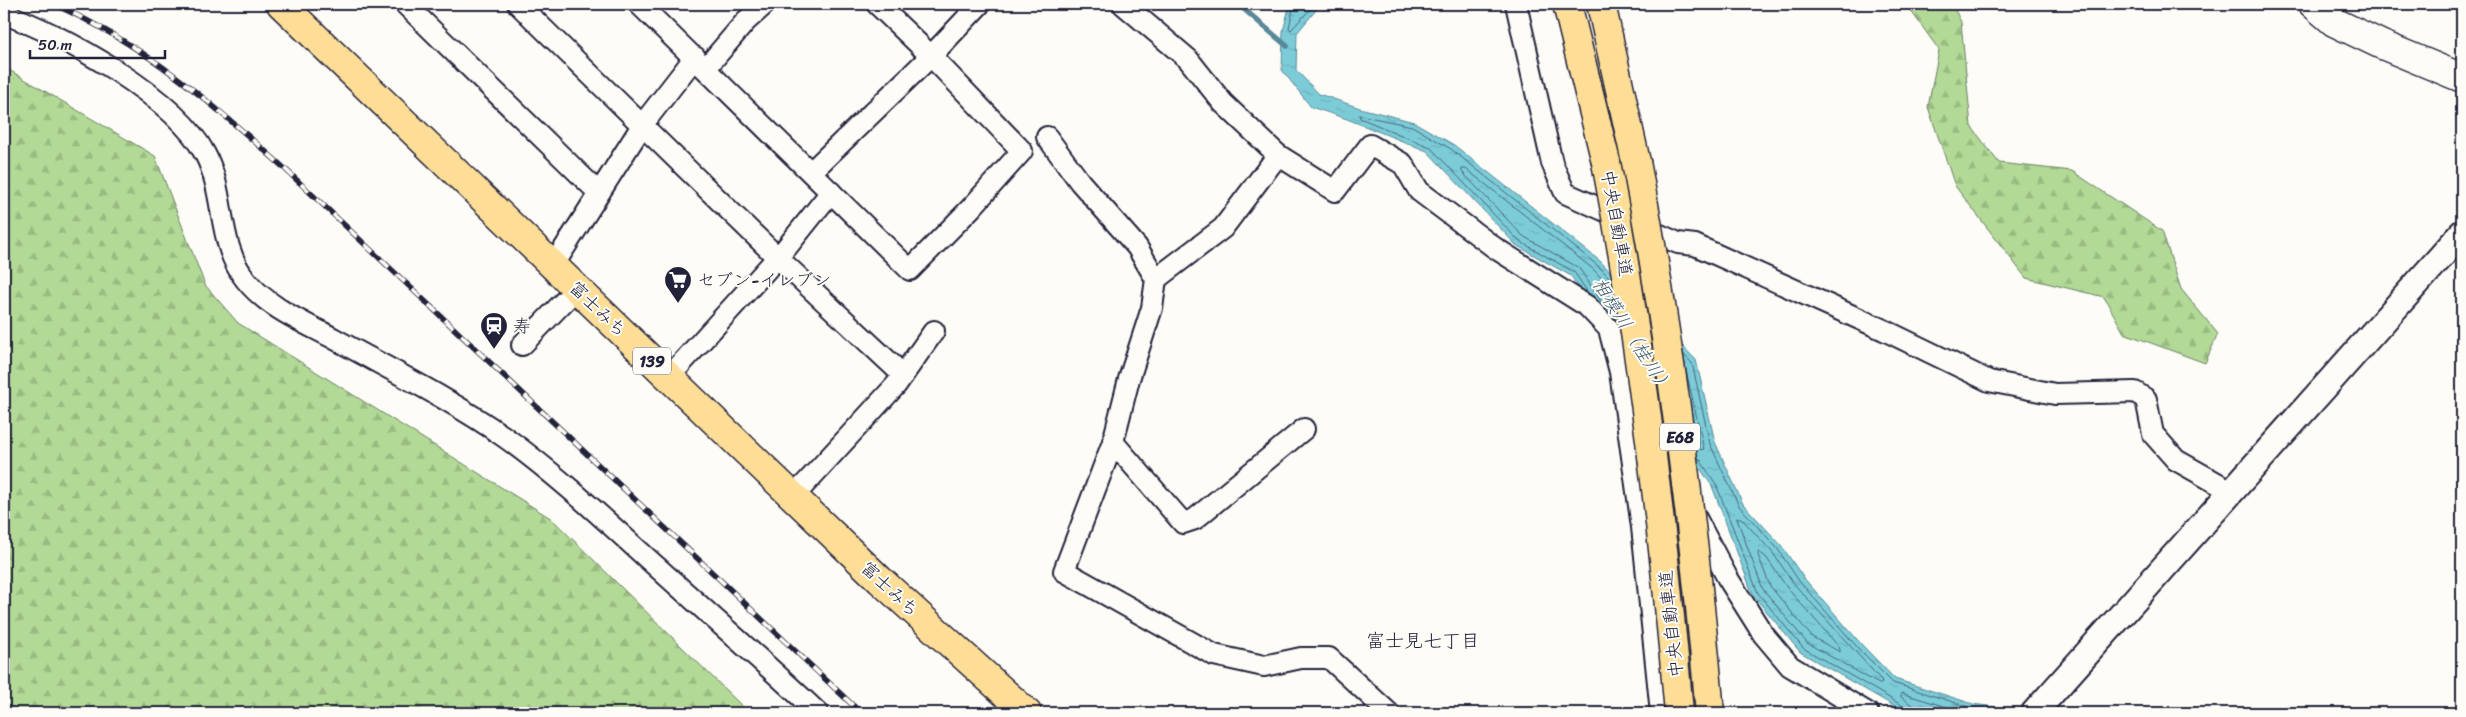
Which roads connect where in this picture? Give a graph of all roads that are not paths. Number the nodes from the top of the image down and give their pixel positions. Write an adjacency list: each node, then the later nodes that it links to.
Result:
1 (282, 4): 25 (highway, 富士みち / 139)
2 (405, 4): 22 (street)
3 (518, 4): 17 (street)
4 (640, 4): 15 (street)
5 (765, 4): 15 (street)
6 (877, 4): 14 (street)
7 (980, 4): 14 (street)
8 (1124, 4): 19 (street)
9 (1516, 4): 35 (street)
10 (1567, 4): 42 (highway, 中央自動車道 / E68, bridge)
11 (1601, 4): 43 (highway, 中央自動車道 / E68, bridge)
12 (2313, 4): 16 (main road)
13 (4, 14): 38 (street)
14 (931, 56): 20 (street); 21 (street)
15 (700, 62): 17 (street); 20 (street)
16 (2462, 78)
17 (643, 124): 22 (street); 24 (street)
18 (1047, 137): 26 (street)
19 (1278, 156): 26 (street); 30 (street)
20 (811, 172): 21 (street)
21 (831, 192): 24 (street)
22 (599, 193): 25 (street)
23 (2462, 233): 35 (street)
24 (777, 257): 31 (street); 32 (street)
25 (553, 266): 27 (highway, 富士みち / 139)
26 (1156, 279): 34 (street)
27 (577, 288): 29 (street); 32 (highway, 富士みち / 139)
28 (934, 332): 31 (street)
29 (522, 345)
30 (1620, 372): 41 (street); 44 (street)
31 (903, 376): 36 (street)
32 (669, 377): 36 (highway, 富士みち / 139)
33 (1304, 429): 34 (street)
34 (1113, 442): 40 (street)
35 (2231, 491): 37 (street)
36 (793, 497): 39 (highway, 富士みち / 139)
37 (2037, 710)
38 (818, 713)
39 (1027, 713)
40 (1390, 713)
41 (1661, 713)
42 (1679, 713)
43 (1710, 713)
44 (1868, 713)

